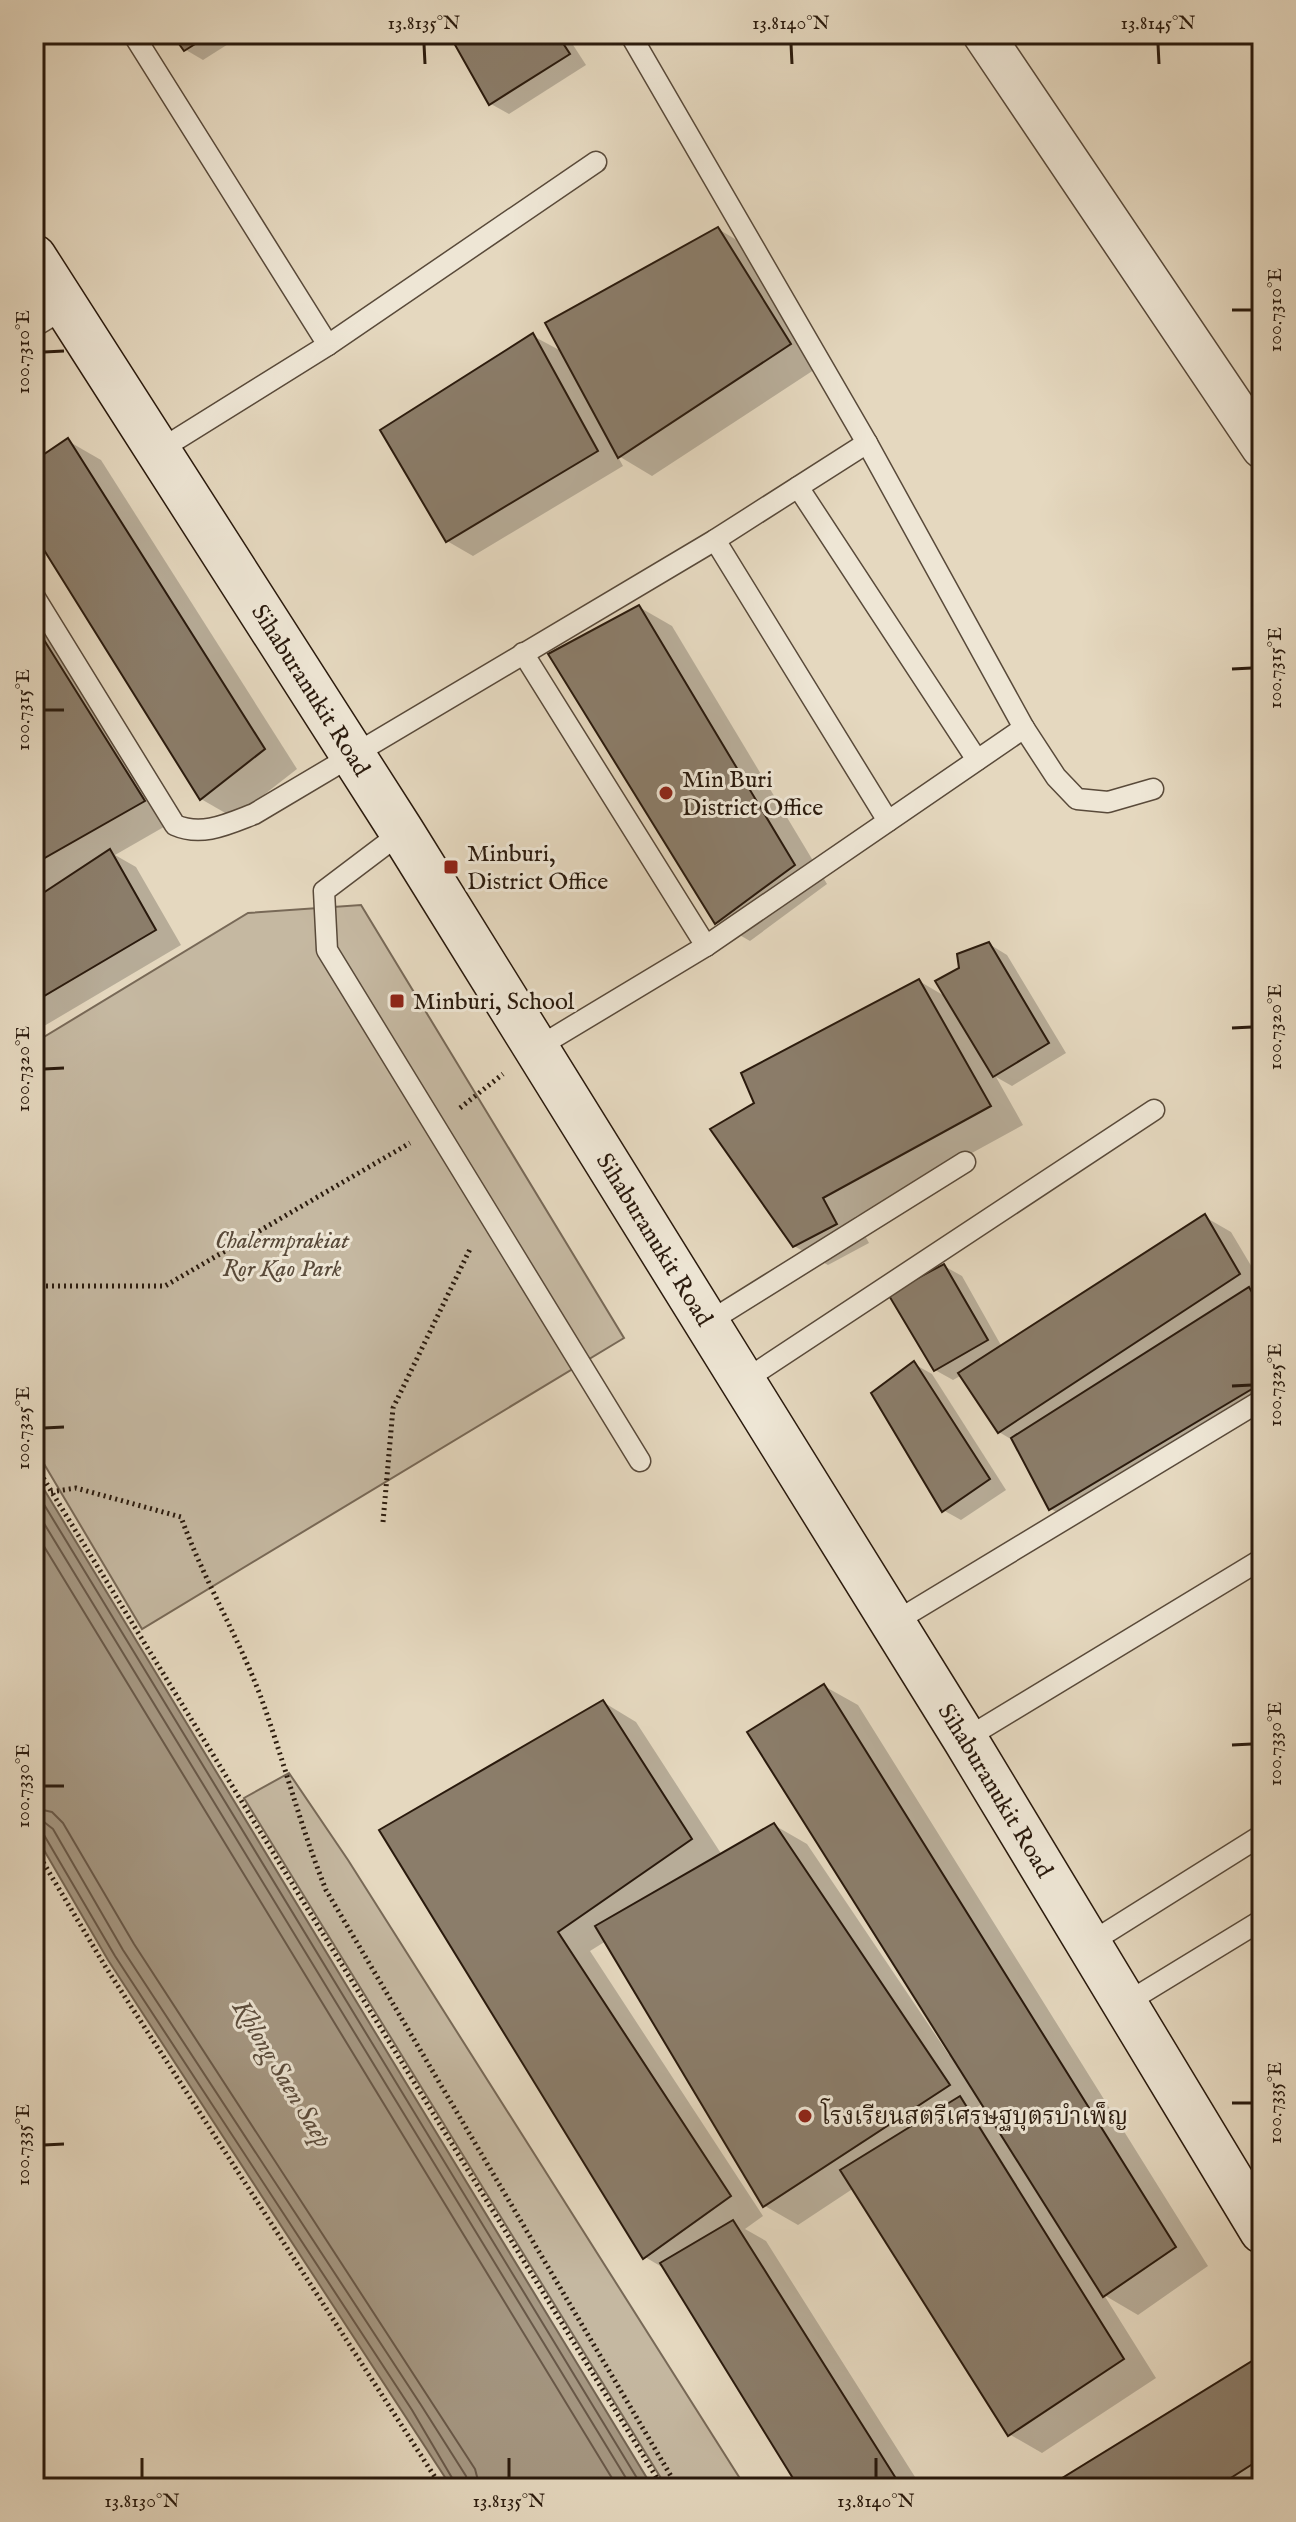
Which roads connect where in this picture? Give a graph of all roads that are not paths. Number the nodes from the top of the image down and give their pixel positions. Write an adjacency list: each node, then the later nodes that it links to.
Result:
1 (133, 34): 7 (lane)
2 (630, 34): 8 (lane)
3 (983, 34): 9 (street)
4 (596, 162): 7 (lane)
5 (34, 257): 6 (main road, Sihaburanukit Road)
6 (46, 307): 10 (main road, Sihaburanukit Road)
7 (328, 345): 10 (lane)
8 (867, 443): 11 (lane); 15 (lane)
9 (1262, 448)
10 (158, 451): 16 (main road, Sihaburanukit Road)
11 (798, 487): 12 (lane); 17 (lane)
12 (715, 540): 14 (lane); 19 (lane)
13 (34, 596): 16 (lane)
14 (523, 653): 16 (lane); 21 (lane)
15 (1024, 728): 17 (lane); 18 (lane)
16 (351, 756): 20 (main road, Sihaburanukit Road)
17 (977, 760): 19 (lane)
18 (1153, 789)
19 (888, 821): 21 (lane)
20 (402, 832): 22 (main road, Sihaburanukit Road); 28 (lane)
21 (706, 946): 22 (lane)
22 (535, 1049): 25 (main road, Sihaburanukit Road)
23 (1154, 1110): 26 (lane)
24 (965, 1162): 25 (lane)
25 (707, 1323): 26 (main road, Sihaburanukit Road)
26 (742, 1382): 30 (main road, Sihaburanukit Road)
27 (1262, 1400): 30 (lane)
28 (640, 1461)
29 (1262, 1559): 31 (lane)
30 (893, 1623): 31 (main road, Sihaburanukit Road)
31 (965, 1739): 34 (main road, Sihaburanukit Road)
32 (1262, 1835): 34 (lane)
33 (1262, 1920): 35 (lane)
34 (1090, 1943): 35 (main road, Sihaburanukit Road)
35 (1126, 2003): 36 (main road, Sihaburanukit Road)
36 (1262, 2231)

